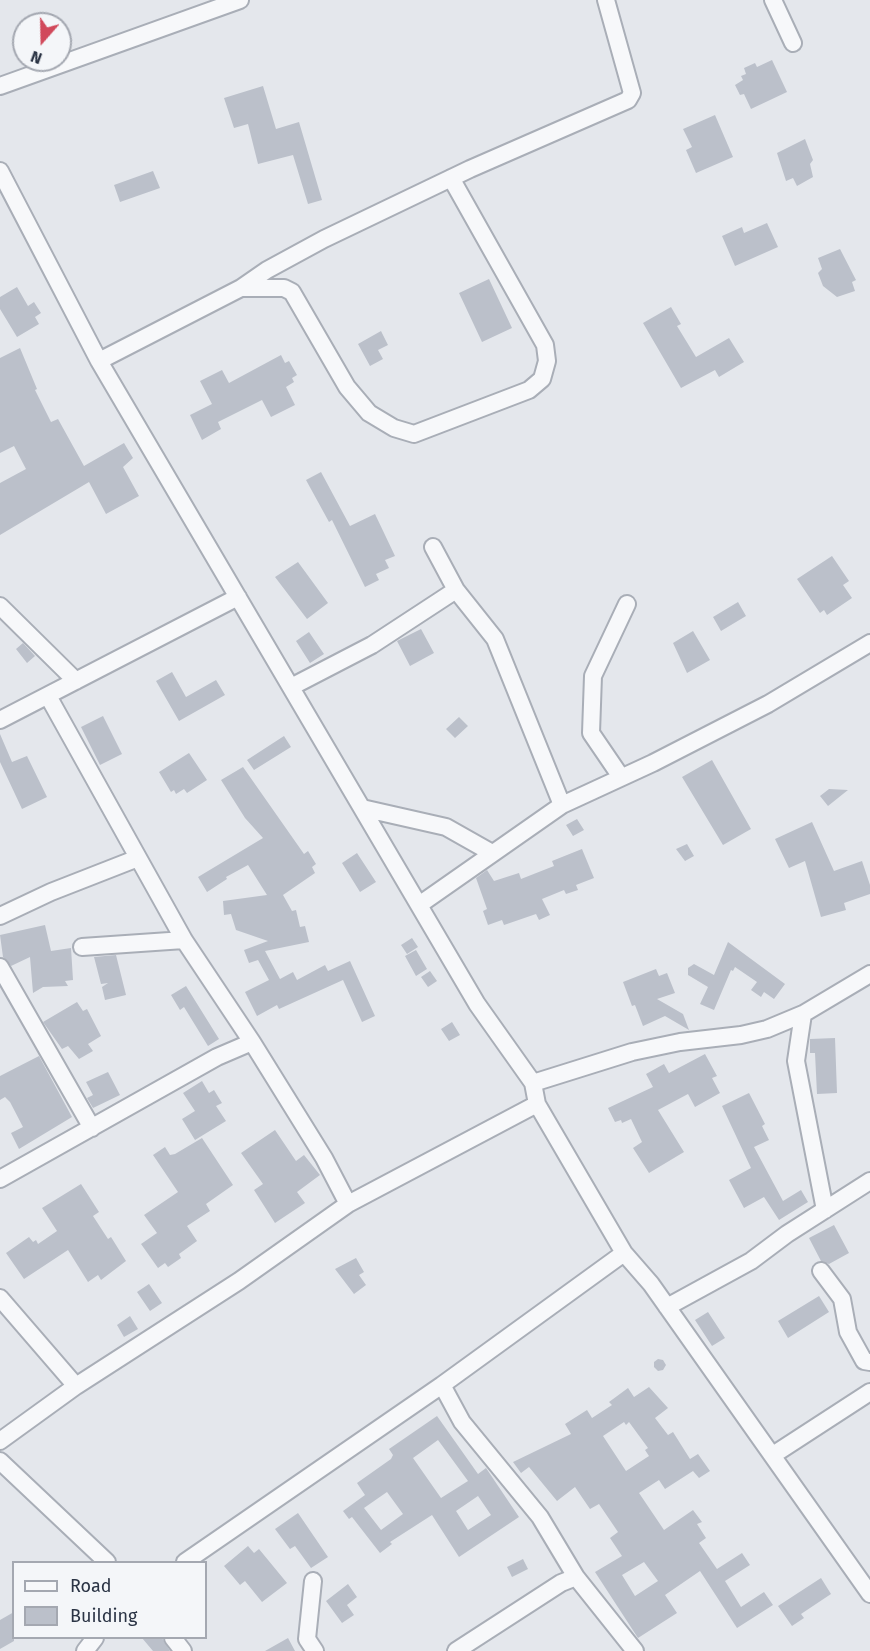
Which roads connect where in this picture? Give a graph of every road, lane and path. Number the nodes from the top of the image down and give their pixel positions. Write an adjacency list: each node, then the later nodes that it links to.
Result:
1 (240, 0): 5 (street)
2 (606, 0): 7 (street)
3 (773, 0): 4 (street)
4 (793, 43)
5 (0, 86)
6 (0, 171): 9 (street)
7 (451, 178): 8 (street); 8 (street)
8 (241, 288): 9 (street)
9 (99, 361): 12 (street)
10 (433, 547): 11 (street)
11 (456, 590): 17 (street); 21 (street)
12 (238, 597): 16 (street); 17 (street)
13 (627, 604): 20 (street)
14 (0, 606): 16 (street)
15 (870, 643): 20 (street)
16 (75, 681): 18 (street)
17 (291, 687): 22 (street)
18 (48, 696): 19 (street); 24 (street)
19 (0, 720)
20 (621, 777): 21 (street)
21 (562, 805): 23 (street)
22 (362, 808): 23 (street); 25 (street)
23 (492, 853): 25 (street)
24 (138, 858): 26 (street); 27 (street)
25 (419, 905): 33 (street)
26 (0, 916)
27 (184, 940): 28 (street); 32 (street)
28 (82, 947)
29 (0, 967): 35 (street)
30 (870, 974): 31 (street)
31 (803, 1014): 33 (street); 39 (street)
32 (252, 1042): 35 (street); 38 (street)
33 (533, 1083): 34 (street)
34 (537, 1104): 38 (street); 40 (street)
35 (93, 1128): 36 (street)
36 (0, 1179)
37 (870, 1181): 39 (street)
38 (348, 1204): 46 (street)
39 (825, 1210): 43 (street)
40 (624, 1253): 43 (street); 45 (street)
41 (821, 1271): 44 (street)
42 (0, 1298): 46 (street)
43 (667, 1307): 49 (street)
44 (870, 1362)
45 (442, 1385): 52 (street); 53 (street)
46 (76, 1386): 48 (street)
47 (870, 1392): 49 (street)
48 (0, 1441)
49 (773, 1455): 55 (street)
50 (0, 1461): 51 (street)
51 (105, 1561)
52 (188, 1561)
53 (576, 1577): 59 (street); 60 (street)
54 (313, 1581): 58 (street)
55 (870, 1594)
56 (174, 1639): 57 (street)
57 (183, 1651)
58 (315, 1651)
59 (456, 1651)
60 (635, 1651)

